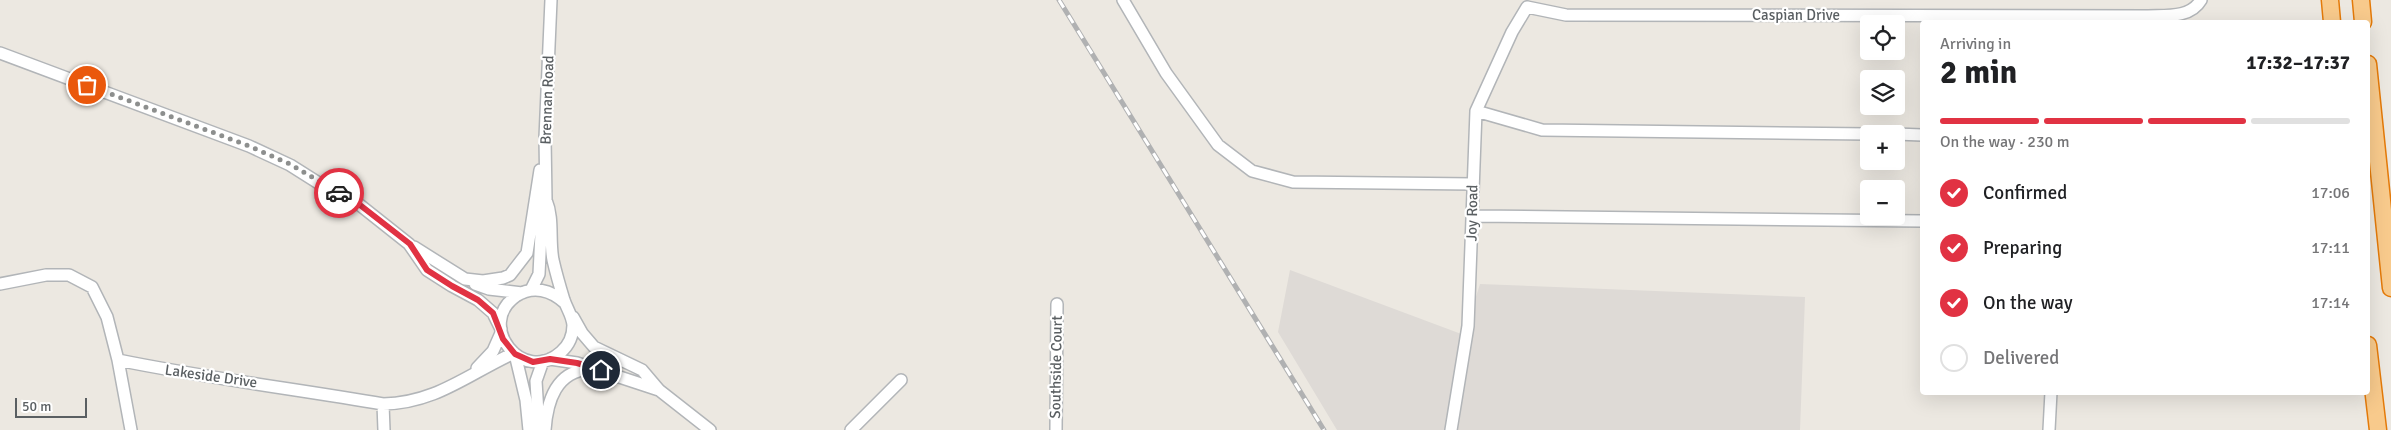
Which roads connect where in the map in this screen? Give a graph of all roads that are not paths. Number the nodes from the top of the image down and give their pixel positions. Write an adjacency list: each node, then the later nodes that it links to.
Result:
1 (551, 0): 18 (street, Brennan Road)
2 (1123, 0): 19 (street)
3 (2200, 0): 7 (street)
4 (2330, 0): 10 (highway)
5 (2361, 0): 11 (highway)
6 (1524, 3): 8 (street, Caspian Drive); 14 (street, Joy Road)
7 (2178, 17): 9 (street, Caspian Drive)
8 (2054, 19): 9 (street, Caspian Drive)
9 (2113, 19)
10 (2332, 20)
11 (2363, 20)
12 (0, 53): 23 (street)
13 (2370, 83): 26 (highway)
14 (1476, 111): 15 (street); 19 (street, Joy Road)
15 (1860, 134)
16 (1905, 134): 17 (street)
17 (1920, 135)
18 (545, 138): 20 (street, Brennan Road); 24 (street)
19 (1472, 184): 21 (street, Joy Road)
20 (546, 200): 27 (street, Brennan Road); 29 (street, Brennan Road)
21 (1472, 216): 22 (street); 49 (street, Joy Road)
22 (1920, 221)
23 (410, 244): 24 (street); 30 (street)
24 (465, 279): 27 (street)
25 (0, 284): 32 (street)
26 (2391, 288)
27 (526, 292): 29 (street); 30 (street)
28 (1057, 304): 48 (street, Southside Court)
29 (567, 306): 33 (street); 38 (street)
30 (501, 331): 31 (street); 36 (street, Lakeside Drive)
31 (514, 354): 33 (street); 36 (street, Lakeside Drive); 43 (street)
32 (118, 360): 40 (street, Lakeside Drive); 41 (street)
33 (546, 360): 35 (street); 44 (street)
34 (2370, 362): 51 (highway)
35 (598, 370): 38 (street); 45 (street)
36 (471, 374): 40 (street, Lakeside Drive)
37 (901, 380): 47 (street)
38 (658, 390): 46 (street)
39 (2051, 395): 50 (street)
40 (383, 404): 42 (street)
41 (131, 430)
42 (384, 430)
43 (528, 430)
44 (539, 430)
45 (545, 430)
46 (710, 430)
47 (851, 430)
48 (1056, 430)
49 (1451, 430)
50 (2049, 430)
51 (2378, 430)

